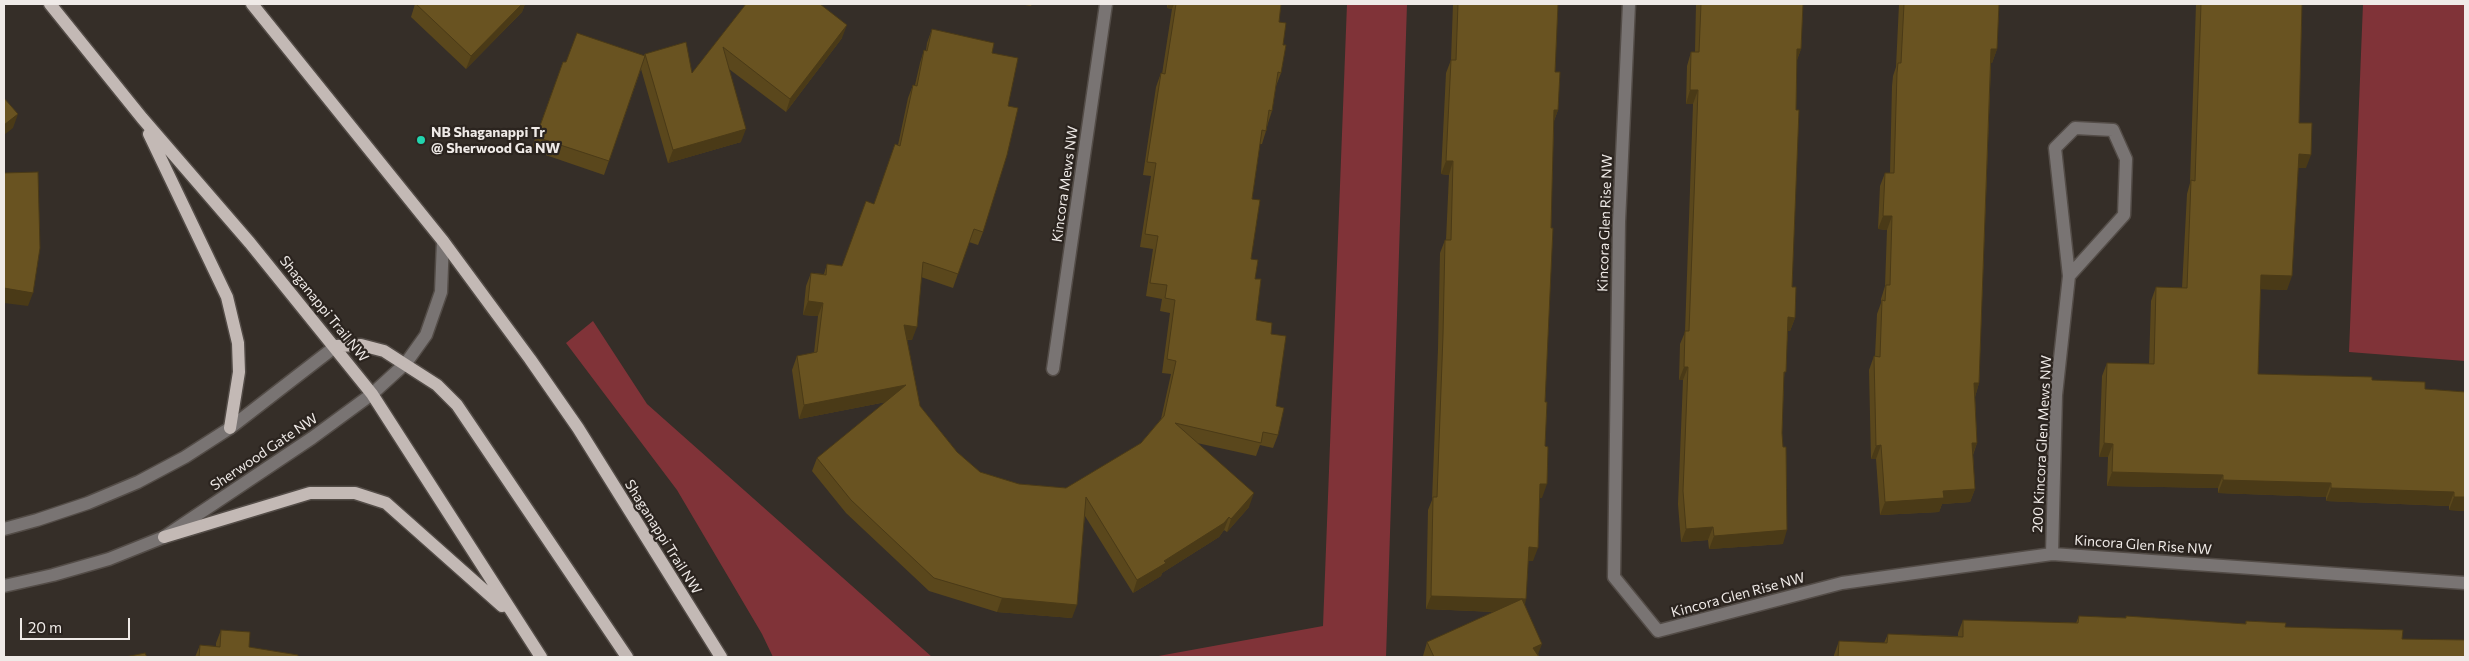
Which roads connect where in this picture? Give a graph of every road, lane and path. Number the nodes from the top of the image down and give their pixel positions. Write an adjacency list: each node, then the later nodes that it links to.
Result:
1 (50, 4): 5 (main road, Shaganappi Trail NW)
2 (252, 4): 6 (main road, Shaganappi Trail NW)
3 (1106, 4): 10 (street, Kincora Mews NW)
4 (1629, 4): 15 (street, Kincora Glen Rise NW)
5 (142, 118): 8 (main road, Shaganappi Trail NW); 12 (main road)
6 (443, 241): 9 (street, Sherwood Gate NW); 21 (main road, Shaganappi Trail NW)
7 (2069, 276): 7 (street, 200 Kincora Glen Mews NW); 15 (street, 200 Kincora Glen Mews NW)
8 (336, 346): 9 (main road); 11 (main road, Shaganappi Trail NW); 12 (street)
9 (406, 363): 11 (street, Sherwood Gate NW); 20 (main road)
10 (1053, 370)
11 (372, 394): 14 (street, Sherwood Gate NW); 18 (main road, Shaganappi Trail NW)
12 (230, 428): 13 (street)
13 (4, 529)
14 (164, 537): 17 (street, Sherwood Gate NW); 18 (main road)
15 (2052, 554): 16 (street, Kincora Glen Rise NW)
16 (2465, 583)
17 (4, 586)
18 (514, 618): 19 (main road, Shaganappi Trail NW)
19 (541, 657)
20 (627, 657)
21 (721, 657)

